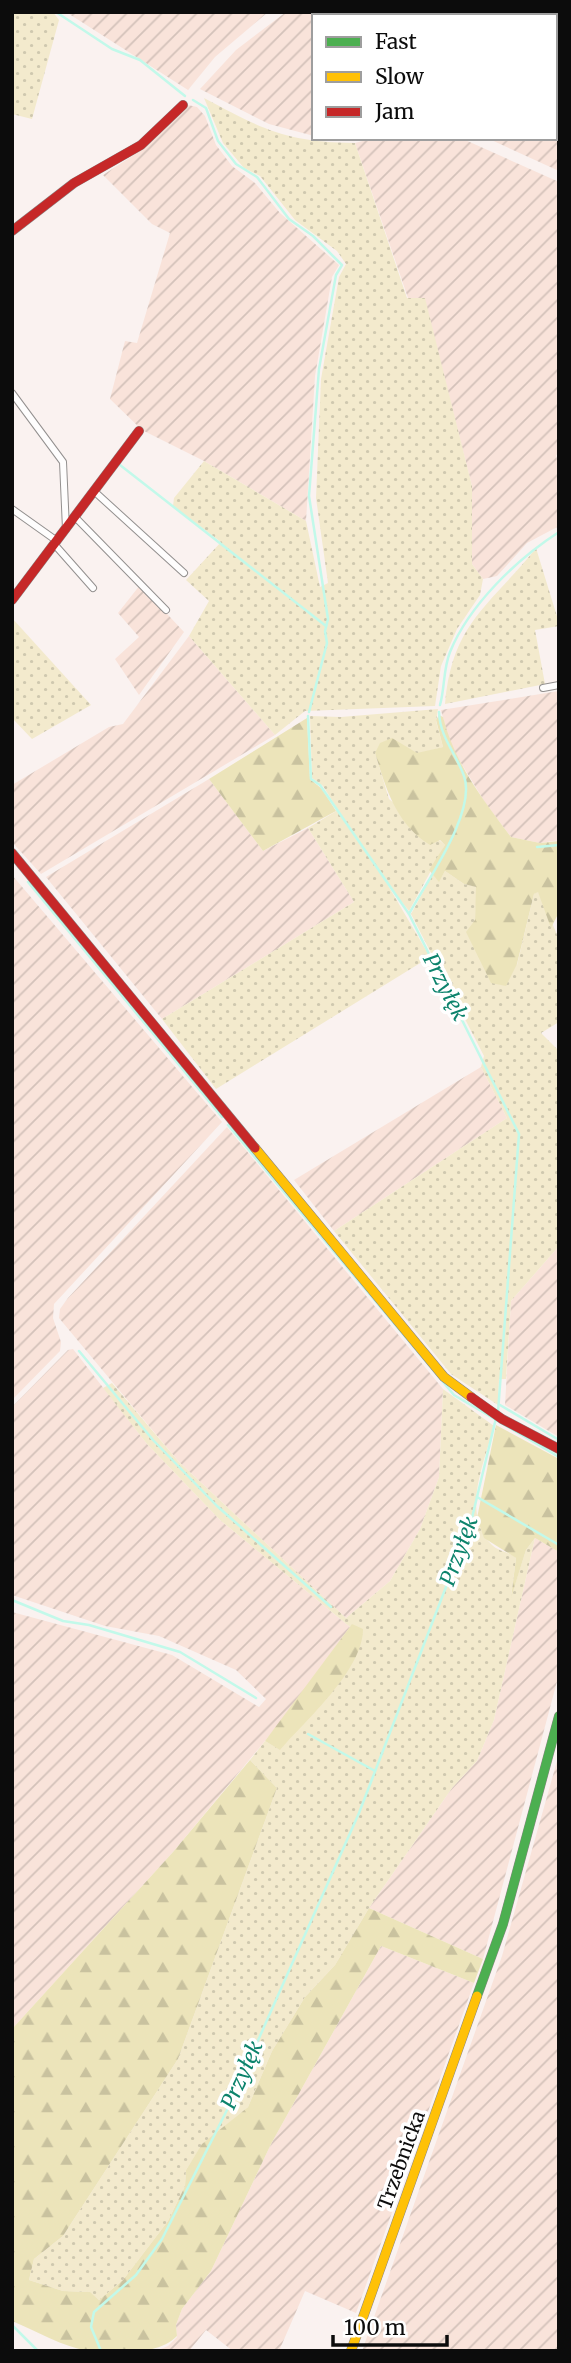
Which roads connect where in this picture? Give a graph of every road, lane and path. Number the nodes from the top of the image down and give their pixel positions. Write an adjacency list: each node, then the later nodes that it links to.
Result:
1 (183, 105): 2 (street)
2 (12, 231)
3 (12, 393): 8 (street)
4 (139, 431): 5 (street)
5 (95, 492): 7 (street); 10 (street)
6 (12, 509): 9 (street)
7 (76, 518): 8 (street); 13 (street)
8 (66, 531): 9 (street)
9 (56, 543): 11 (street); 12 (street)
10 (184, 573)
11 (93, 588)
12 (12, 600)
13 (166, 610)
14 (559, 685): 15 (street)
15 (543, 688)
16 (12, 853): 17 (street)
17 (559, 1449)
18 (559, 1716): 19 (street, Trzebnicka)
19 (351, 2351)

